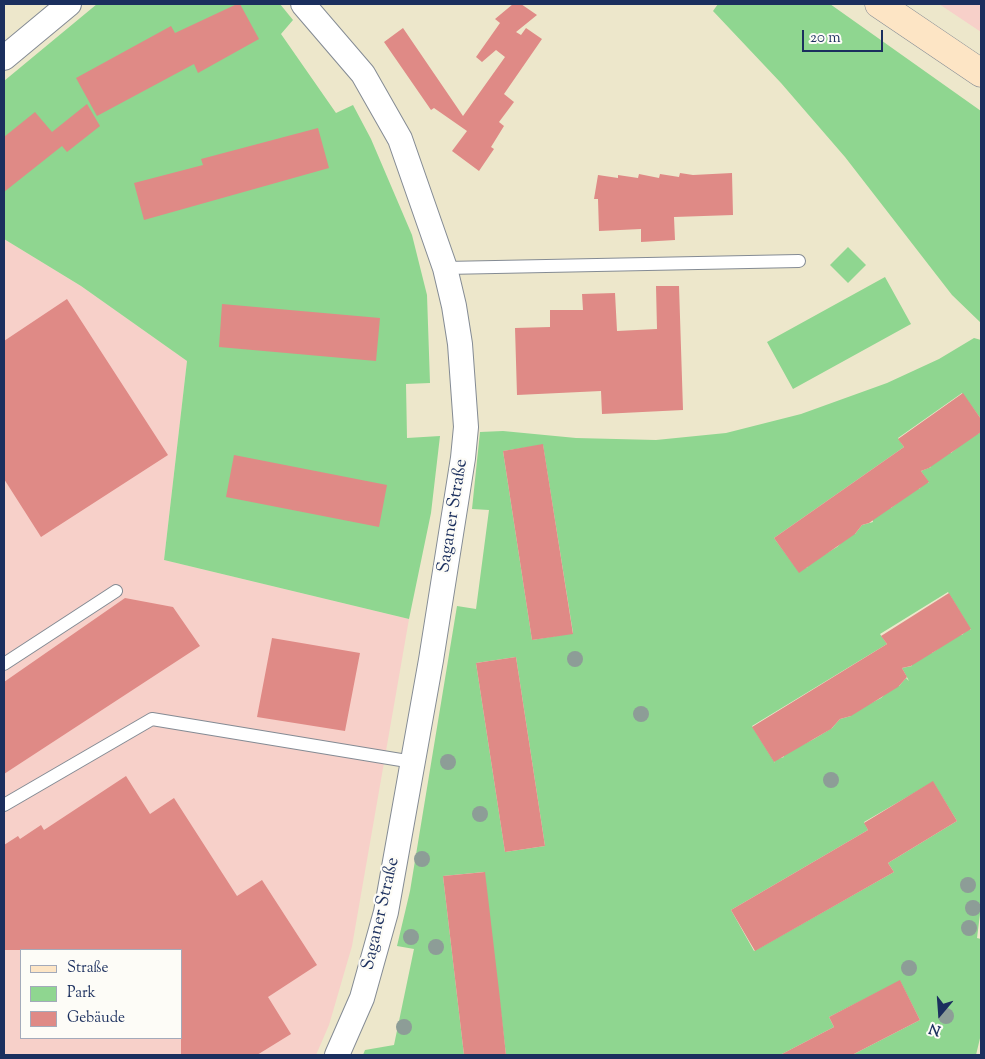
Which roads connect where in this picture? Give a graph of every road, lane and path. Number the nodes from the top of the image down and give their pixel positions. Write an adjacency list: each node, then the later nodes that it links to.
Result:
1 (69, 4): 4 (street)
2 (303, 4): 7 (street, Saganer Straße)
3 (879, 4): 5 (main road)
4 (4, 58)
5 (981, 73)
6 (800, 261): 7 (lane)
7 (445, 268): 10 (street, Saganer Straße)
8 (116, 591): 9 (lane)
9 (4, 664)
10 (413, 762): 11 (lane); 12 (street, Saganer Straße)
11 (4, 805)
12 (338, 1055)

